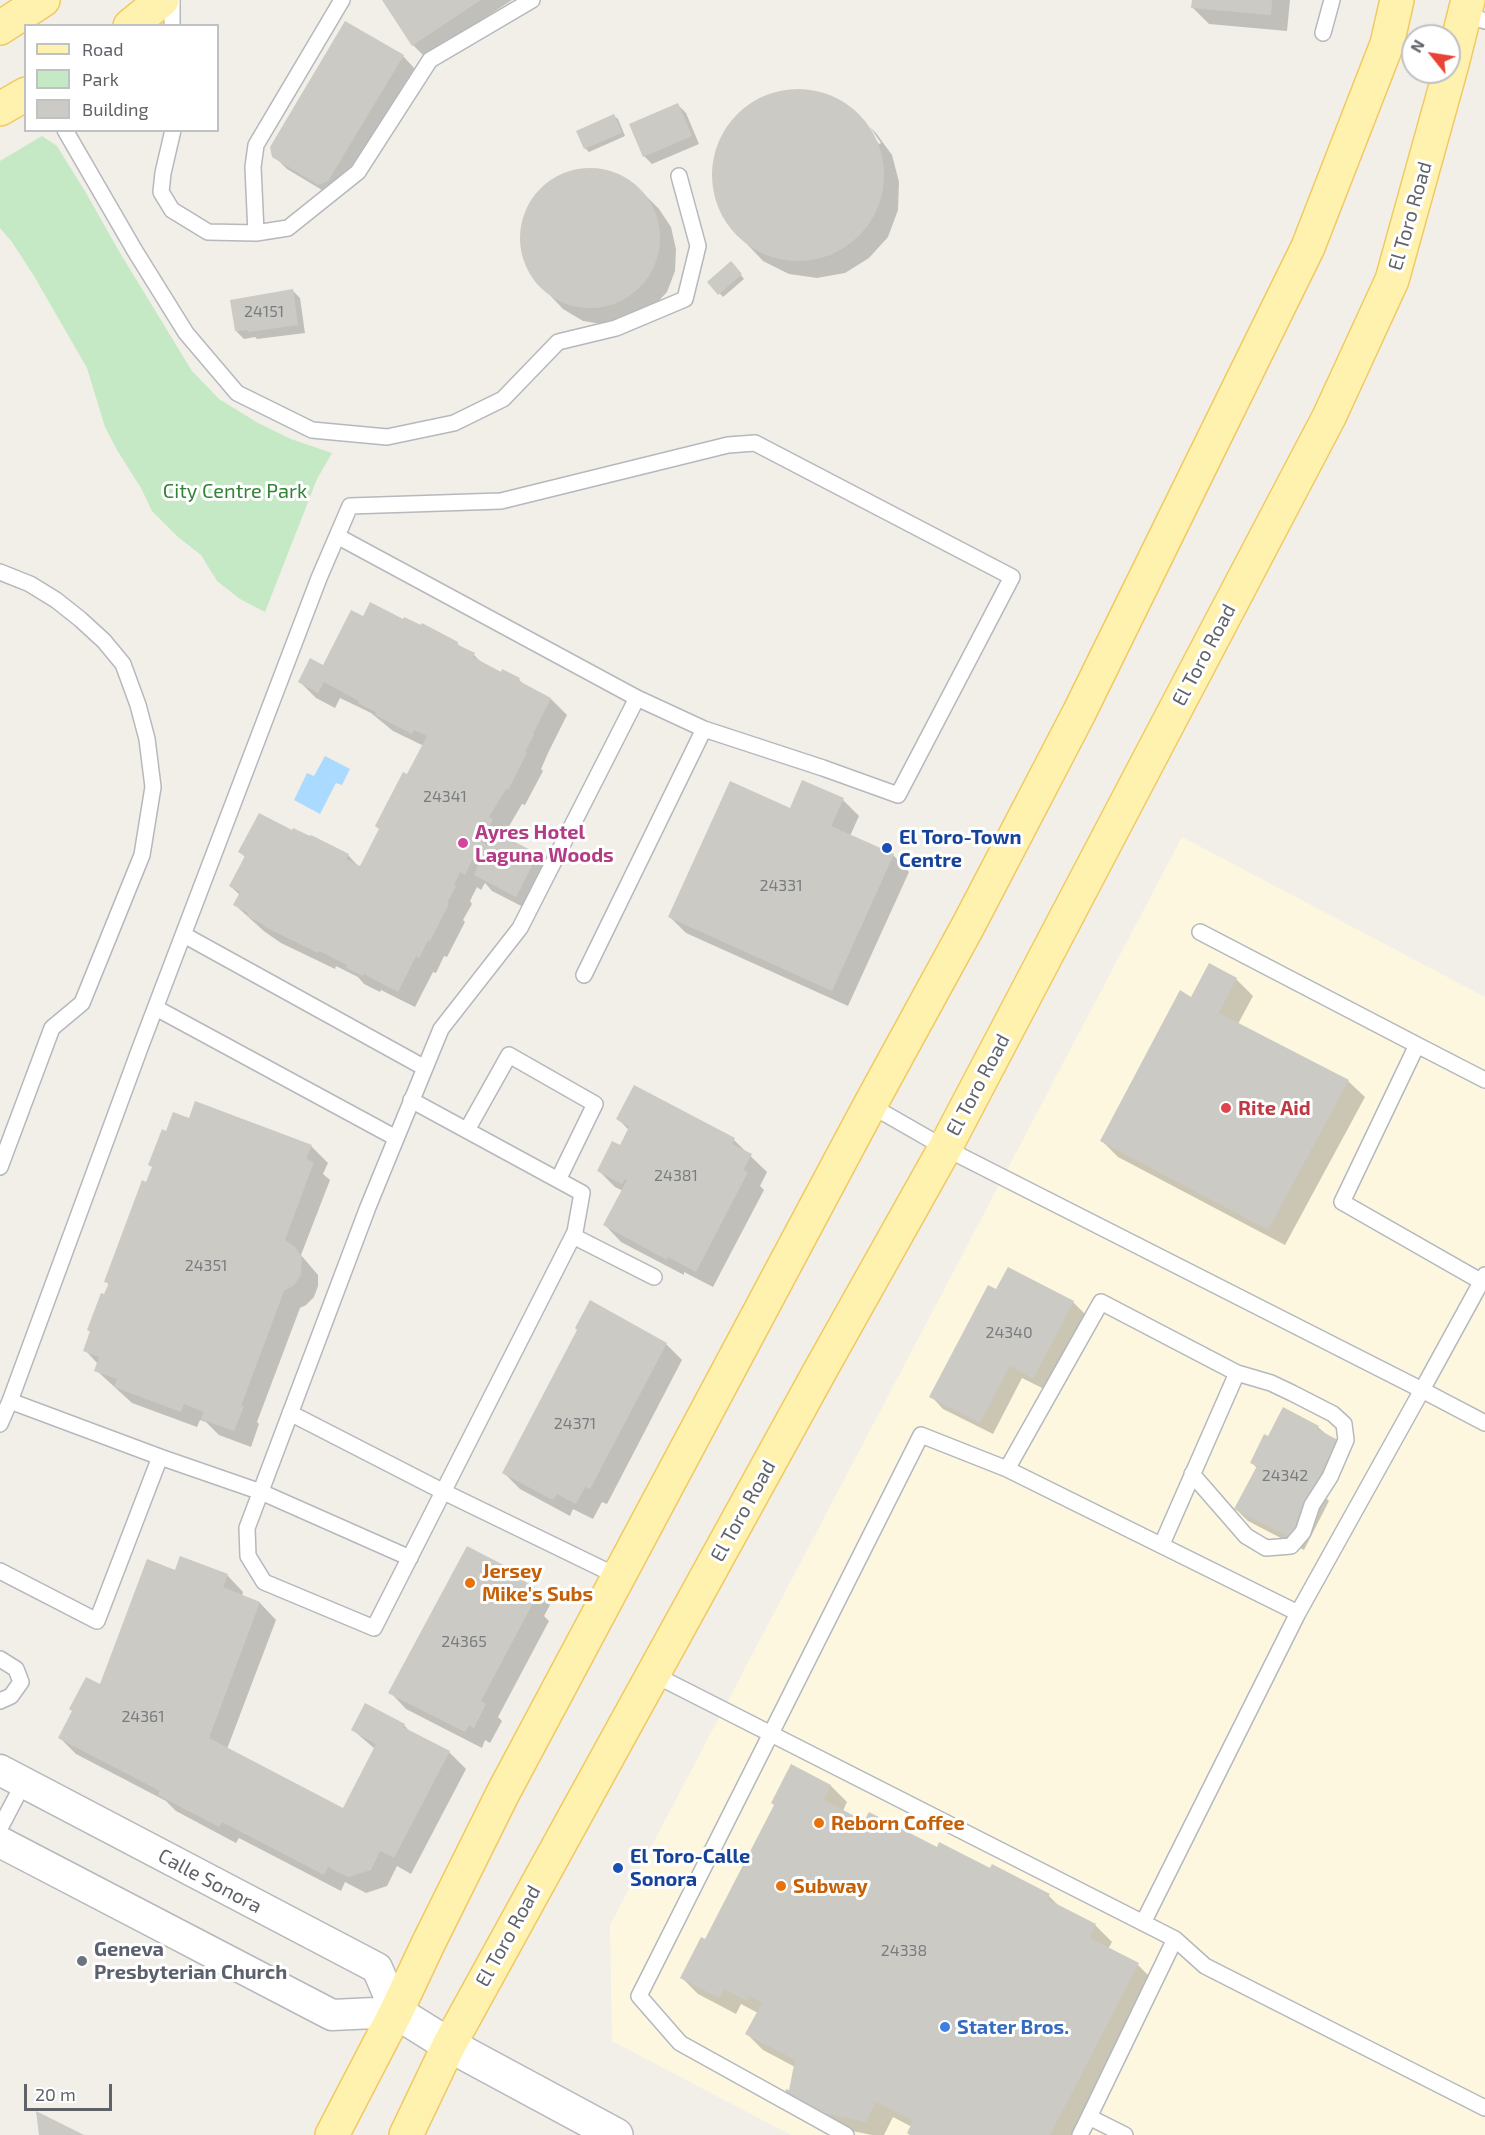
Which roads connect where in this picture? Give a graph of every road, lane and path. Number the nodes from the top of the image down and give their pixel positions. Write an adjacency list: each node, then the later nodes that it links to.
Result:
1 (43, 0): 11 (main road)
2 (162, 0): 9 (main road)
3 (172, 0): 10 (lane)
4 (342, 0): 18 (lane)
5 (532, 0): 18 (lane)
6 (1332, 0): 12 (lane)
7 (1397, 0): 31 (main road)
8 (1472, 12): 34 (main road, El Toro Road)
9 (132, 24)
10 (172, 24)
11 (0, 28)
12 (1323, 33)
13 (24, 95): 14 (main road)
14 (0, 109)
15 (66, 132): 17 (lane)
16 (173, 132): 18 (lane)
17 (679, 176)
18 (256, 232)
19 (337, 536): 21 (lane); 22 (lane); 24 (lane)
20 (0, 572): 35 (lane)
21 (637, 698): 22 (lane); 28 (lane)
22 (705, 729): 25 (lane)
23 (1200, 932): 27 (lane)
24 (184, 935): 26 (lane); 28 (lane)
25 (584, 975)
26 (156, 1008): 33 (lane); 42 (lane)
27 (1417, 1045): 29 (lane); 39 (lane)
28 (425, 1068): 30 (lane)
29 (1485, 1080)
30 (411, 1100): 32 (lane); 33 (lane)
31 (870, 1104): 34 (lane); 54 (main road)
32 (467, 1130): 36 (lane); 36 (lane)
33 (396, 1138): 43 (lane)
34 (945, 1148): 41 (lane); 57 (main road, El Toro Road)
35 (0, 1167)
36 (558, 1180): 37 (lane)
37 (573, 1236): 38 (lane); 50 (lane)
38 (654, 1276)
39 (1483, 1278): 41 (lane)
40 (1237, 1373): 47 (lane); 48 (lane); 48 (lane)
41 (1422, 1390): 44 (lane); 55 (lane)
42 (10, 1401): 45 (lane); 46 (lane)
43 (290, 1413): 49 (lane); 50 (lane)
44 (1485, 1423)
45 (0, 1424)
46 (160, 1457): 49 (lane); 53 (lane)
47 (1007, 1469): 51 (lane); 59 (lane)
48 (1192, 1474): 51 (lane)
49 (261, 1492): 52 (lane); 52 (lane)
50 (444, 1492): 52 (lane); 54 (lane)
51 (1162, 1544): 55 (lane)
52 (410, 1558)
53 (0, 1571)
54 (618, 1577): 65 (main road)
55 (1299, 1613): 63 (lane)
56 (0, 1659): 58 (lane)
57 (653, 1674): 59 (lane); 66 (main road, El Toro Road)
58 (0, 1701)
59 (770, 1734): 63 (lane); 72 (lane)
60 (12, 1776): 61 (lane); 65 (street, Calle Sonora)
61 (0, 1828)
62 (0, 1842): 65 (street)
63 (1143, 1923): 64 (lane)
64 (1174, 1939): 67 (lane); 68 (lane)
65 (396, 2012): 66 (street); 69 (main road)
66 (448, 2045): 70 (main road, El Toro Road); 71 (street)
67 (1485, 2108)
68 (1089, 2117): 73 (lane); 74 (lane)
69 (332, 2135)
70 (406, 2135)
71 (616, 2135)
72 (846, 2135)
73 (1080, 2135)
74 (1125, 2135)

